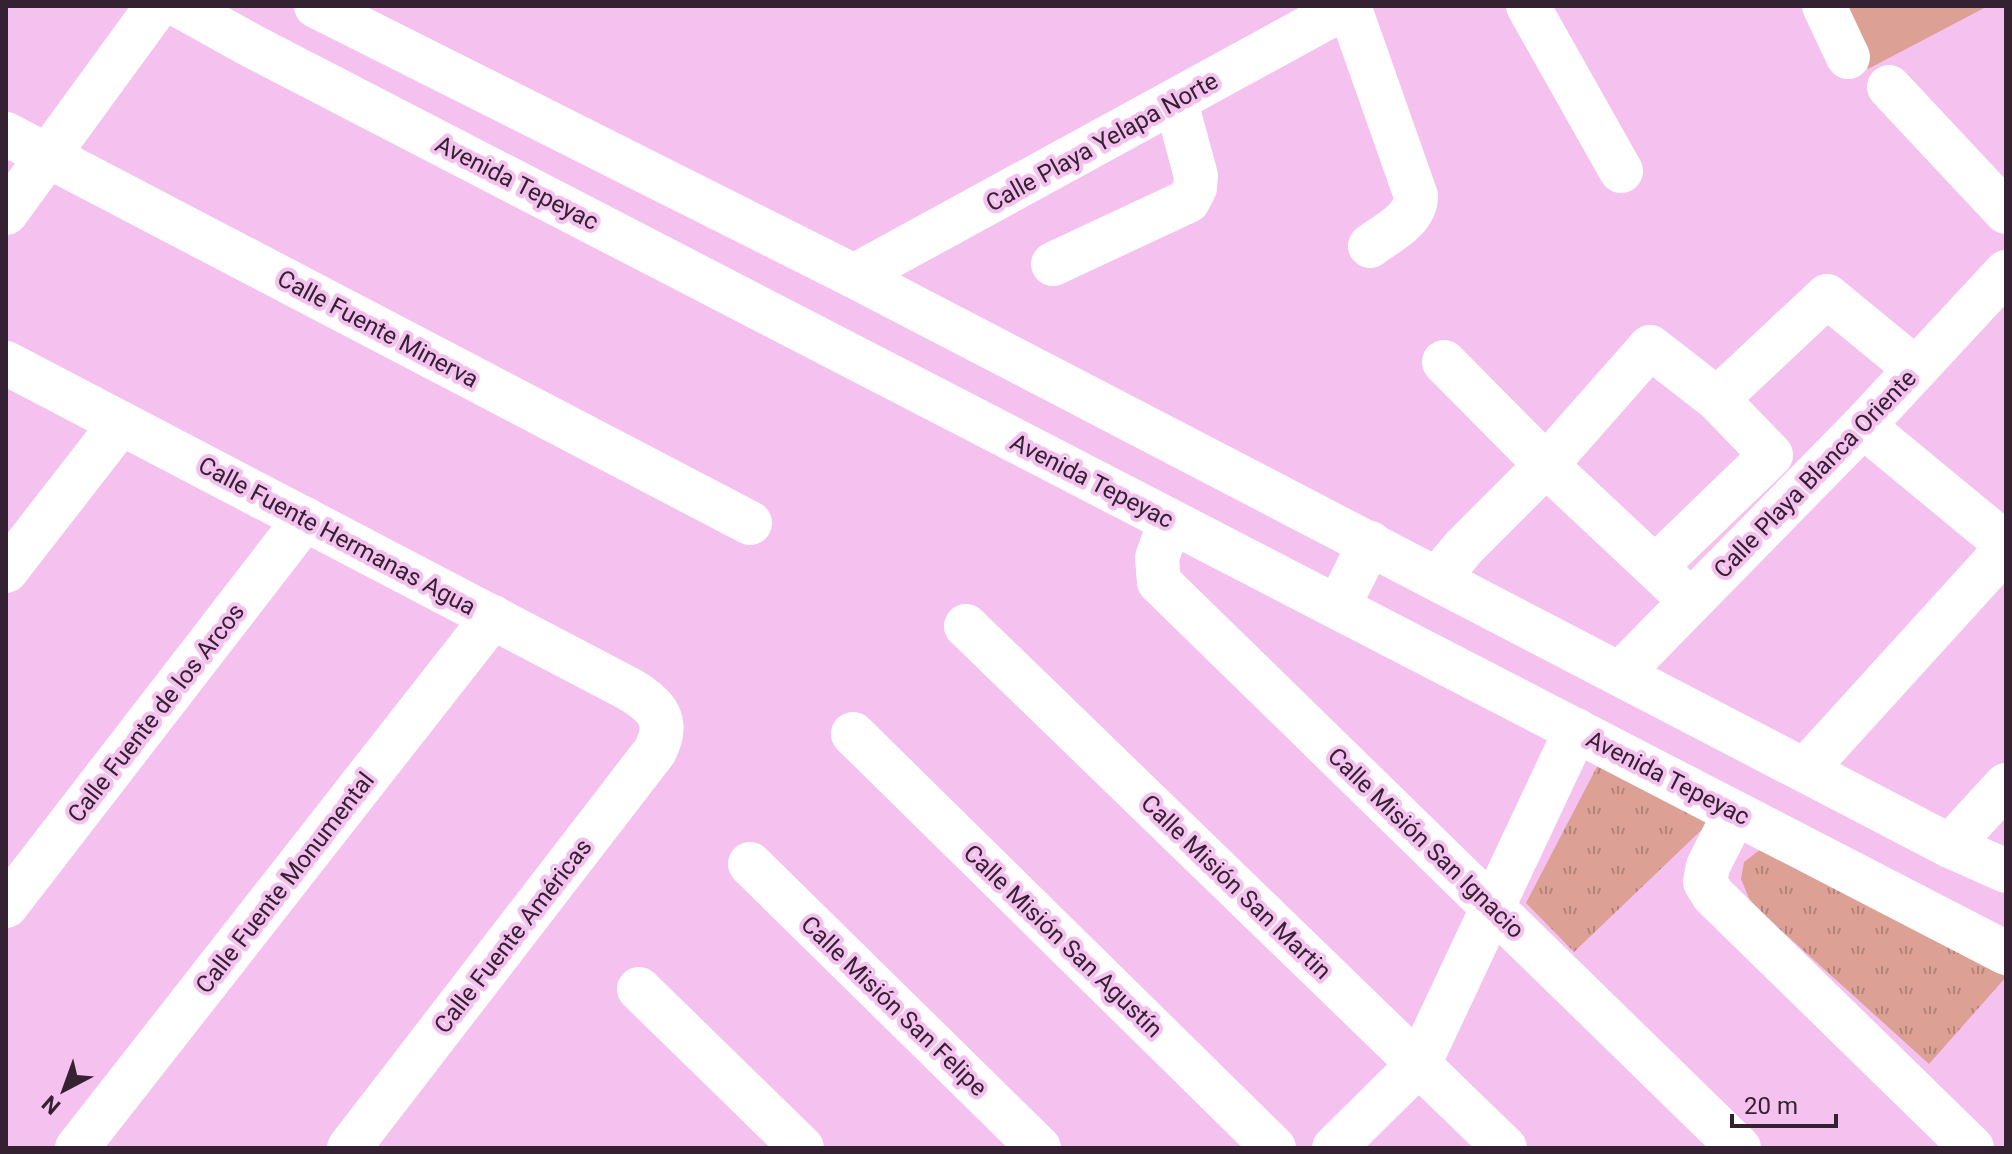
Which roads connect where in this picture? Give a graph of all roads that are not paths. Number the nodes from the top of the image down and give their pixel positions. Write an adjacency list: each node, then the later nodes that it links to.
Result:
1 (157, 6): 12 (street)
2 (180, 6): 7 (street, Avenida Tepeyac)
3 (1348, 6): 10 (street, Calle Playa Yelapa Norte); 16 (street)
4 (1528, 6): 13 (street)
5 (1824, 6): 8 (street)
6 (322, 7): 7 (street); 19 (street)
7 (252, 46): 30 (street, Avenida Tepeyac)
8 (1848, 57)
9 (1889, 87): 14 (street)
10 (1176, 102): 17 (street); 19 (street, Calle Playa Yelapa Norte)
11 (6, 134): 12 (street, Calle Fuente Minerva)
12 (47, 156): 15 (street); 31 (street, Calle Fuente Minerva)
13 (1621, 171)
14 (2006, 212)
15 (6, 213)
16 (1370, 246)
17 (1053, 264)
18 (2006, 272): 22 (street, Calle Playa Blanca Oriente)
19 (854, 276): 32 (street)
20 (1444, 362): 27 (street)
21 (6, 363): 24 (street, Calle Fuente Hermanas Agua)
22 (1916, 369): 23 (street); 25 (street, Calle Playa Blanca Oriente)
23 (1717, 399): 26 (street); 27 (street)
24 (121, 423): 29 (street, Calle Fuente Hermanas Agua); 35 (street)
25 (1863, 426): 28 (street, Calle Playa Blanca Oriente); 33 (street)
26 (1771, 455): 28 (street); 34 (street)
27 (1546, 465): 34 (street); 36 (street)
28 (1804, 486): 37 (street, Calle Playa Blanca Oriente)
29 (305, 519): 39 (street, Calle Fuente Hermanas Agua); 52 (street, Calle Fuente de los Arcos)
30 (1170, 521): 38 (street, Avenida Tepeyac); 53 (street, Calle Misión San Ignacio)
31 (750, 523)
32 (1370, 543): 36 (street); 38 (street)
33 (2006, 547): 45 (street)
34 (1655, 567): 37 (street)
35 (6, 571)
36 (1438, 578): 41 (street)
37 (1691, 601): 41 (street, Calle Playa Blanca Oriente)
38 (1338, 607): 43 (street, Avenida Tepeyac)
39 (493, 617): 42 (street, Calle Fuente Hermanas Agua); 57 (street, Calle Fuente Monumental)
40 (966, 626): 56 (street, Calle Misión San Martin)
41 (1621, 673): 45 (street)
42 (661, 718): 58 (street, Calle Fuente Américas)
43 (1576, 730): 47 (street, Avenida Tepeyac); 53 (street)
44 (853, 734): 61 (street, Calle Misión San Agustín)
45 (1805, 770): 48 (street)
46 (2006, 785): 48 (street)
47 (1735, 813): 51 (street, Avenida Tepeyac); 65 (street)
48 (1935, 838): 50 (street); 51 (street)
49 (750, 864): 60 (street, Calle Misión San Felipe)
50 (2006, 871)
51 (1876, 885): 54 (street, Avenida Tepeyac)
52 (6, 906)
53 (1492, 908): 56 (street); 64 (street, Calle Misión San Ignacio)
54 (2006, 953)
55 (639, 989): 59 (street)
56 (1419, 1064): 62 (street); 63 (street, Calle Misión San Martin)
57 (77, 1148)
58 (349, 1148)
59 (802, 1148)
60 (1039, 1148)
61 (1274, 1148)
62 (1334, 1148)
63 (1505, 1148)
64 (1739, 1148)
65 (1972, 1148)

